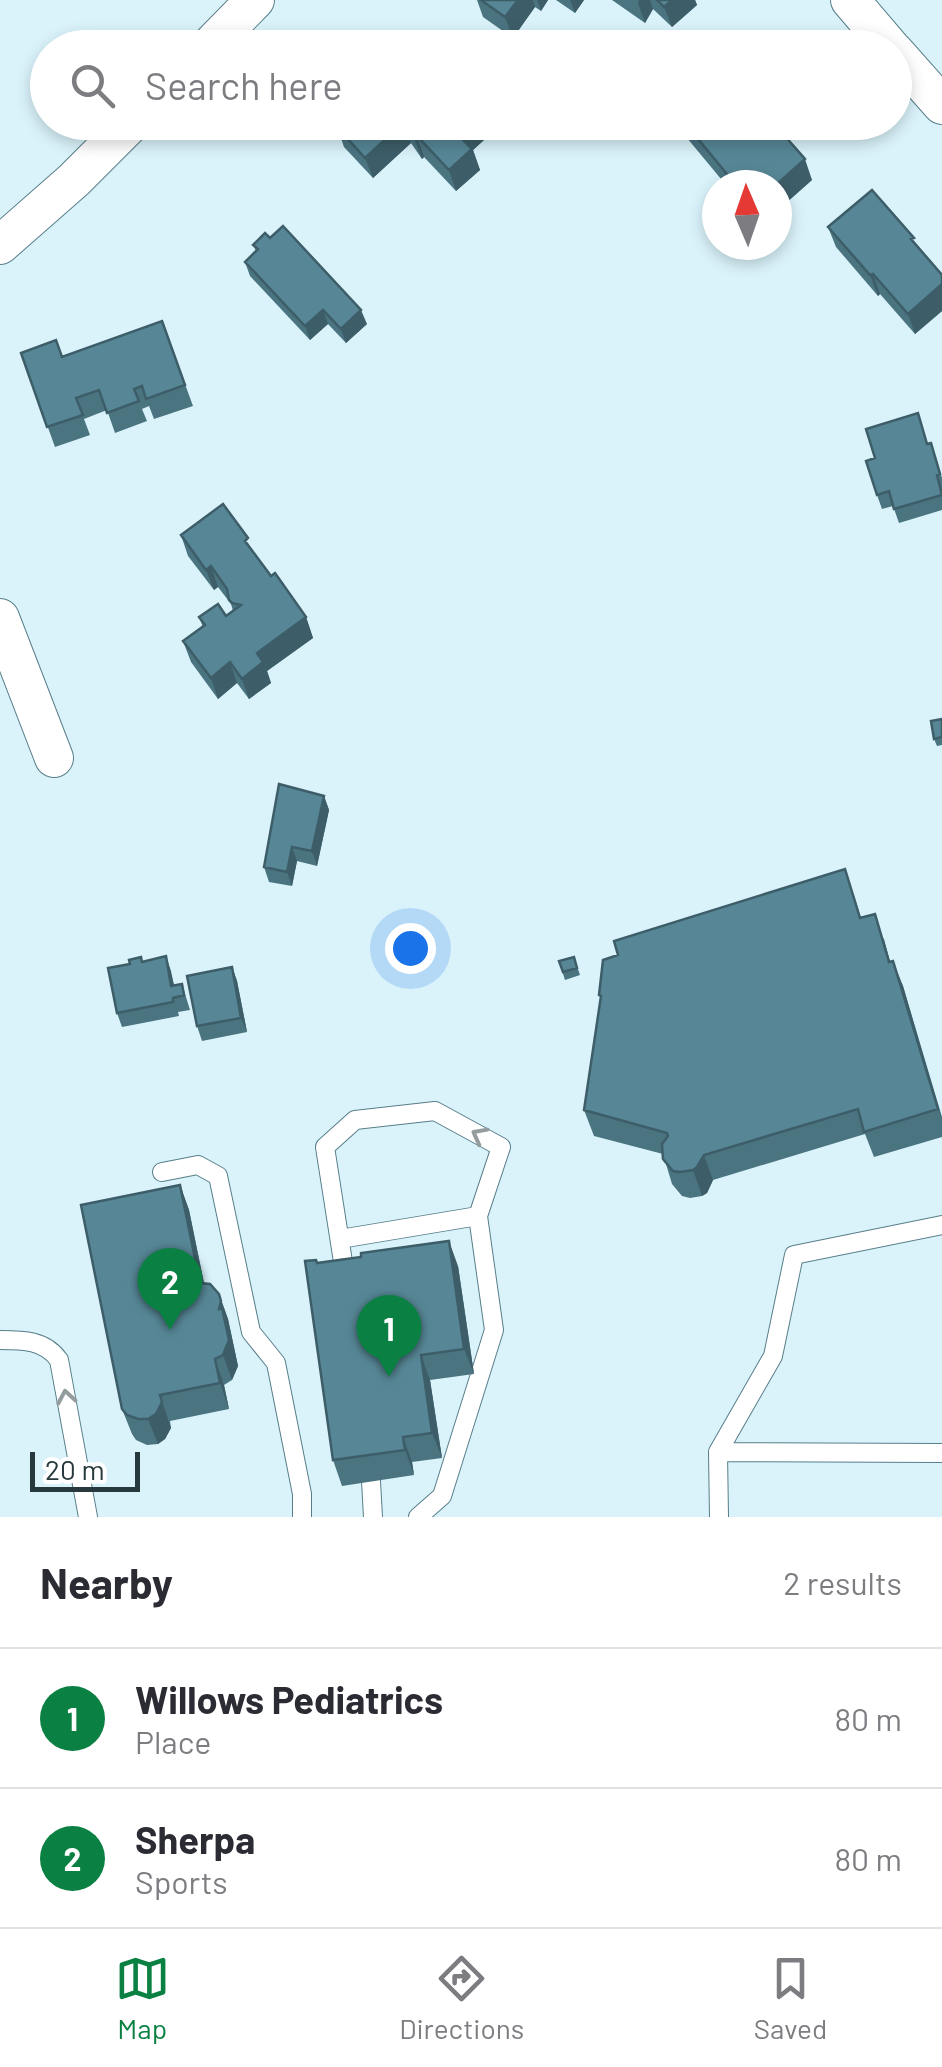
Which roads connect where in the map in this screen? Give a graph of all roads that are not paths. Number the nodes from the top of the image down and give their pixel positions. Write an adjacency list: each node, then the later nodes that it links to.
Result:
1 (255, 0): 3 (street)
2 (850, 0): 4 (street)
3 (226, 30)
4 (876, 30)
5 (912, 71): 6 (street)
6 (942, 105)
7 (114, 140): 8 (street)
8 (0, 245)
9 (0, 618): 10 (street)
10 (54, 758)
11 (162, 1172): 21 (lane)
12 (478, 1216): 14 (lane); 14 (lane, one-way to 14); 23 (lane)
13 (942, 1225): 17 (lane)
14 (340, 1240): 15 (lane)
15 (346, 1286)
16 (0, 1340): 20 (lane, one-way to 16)
17 (718, 1452): 18 (lane); 24 (lane)
18 (942, 1453)
19 (371, 1482): 22 (lane)
20 (88, 1517)
21 (302, 1517)
22 (373, 1517)
23 (418, 1517)
24 (719, 1517)

